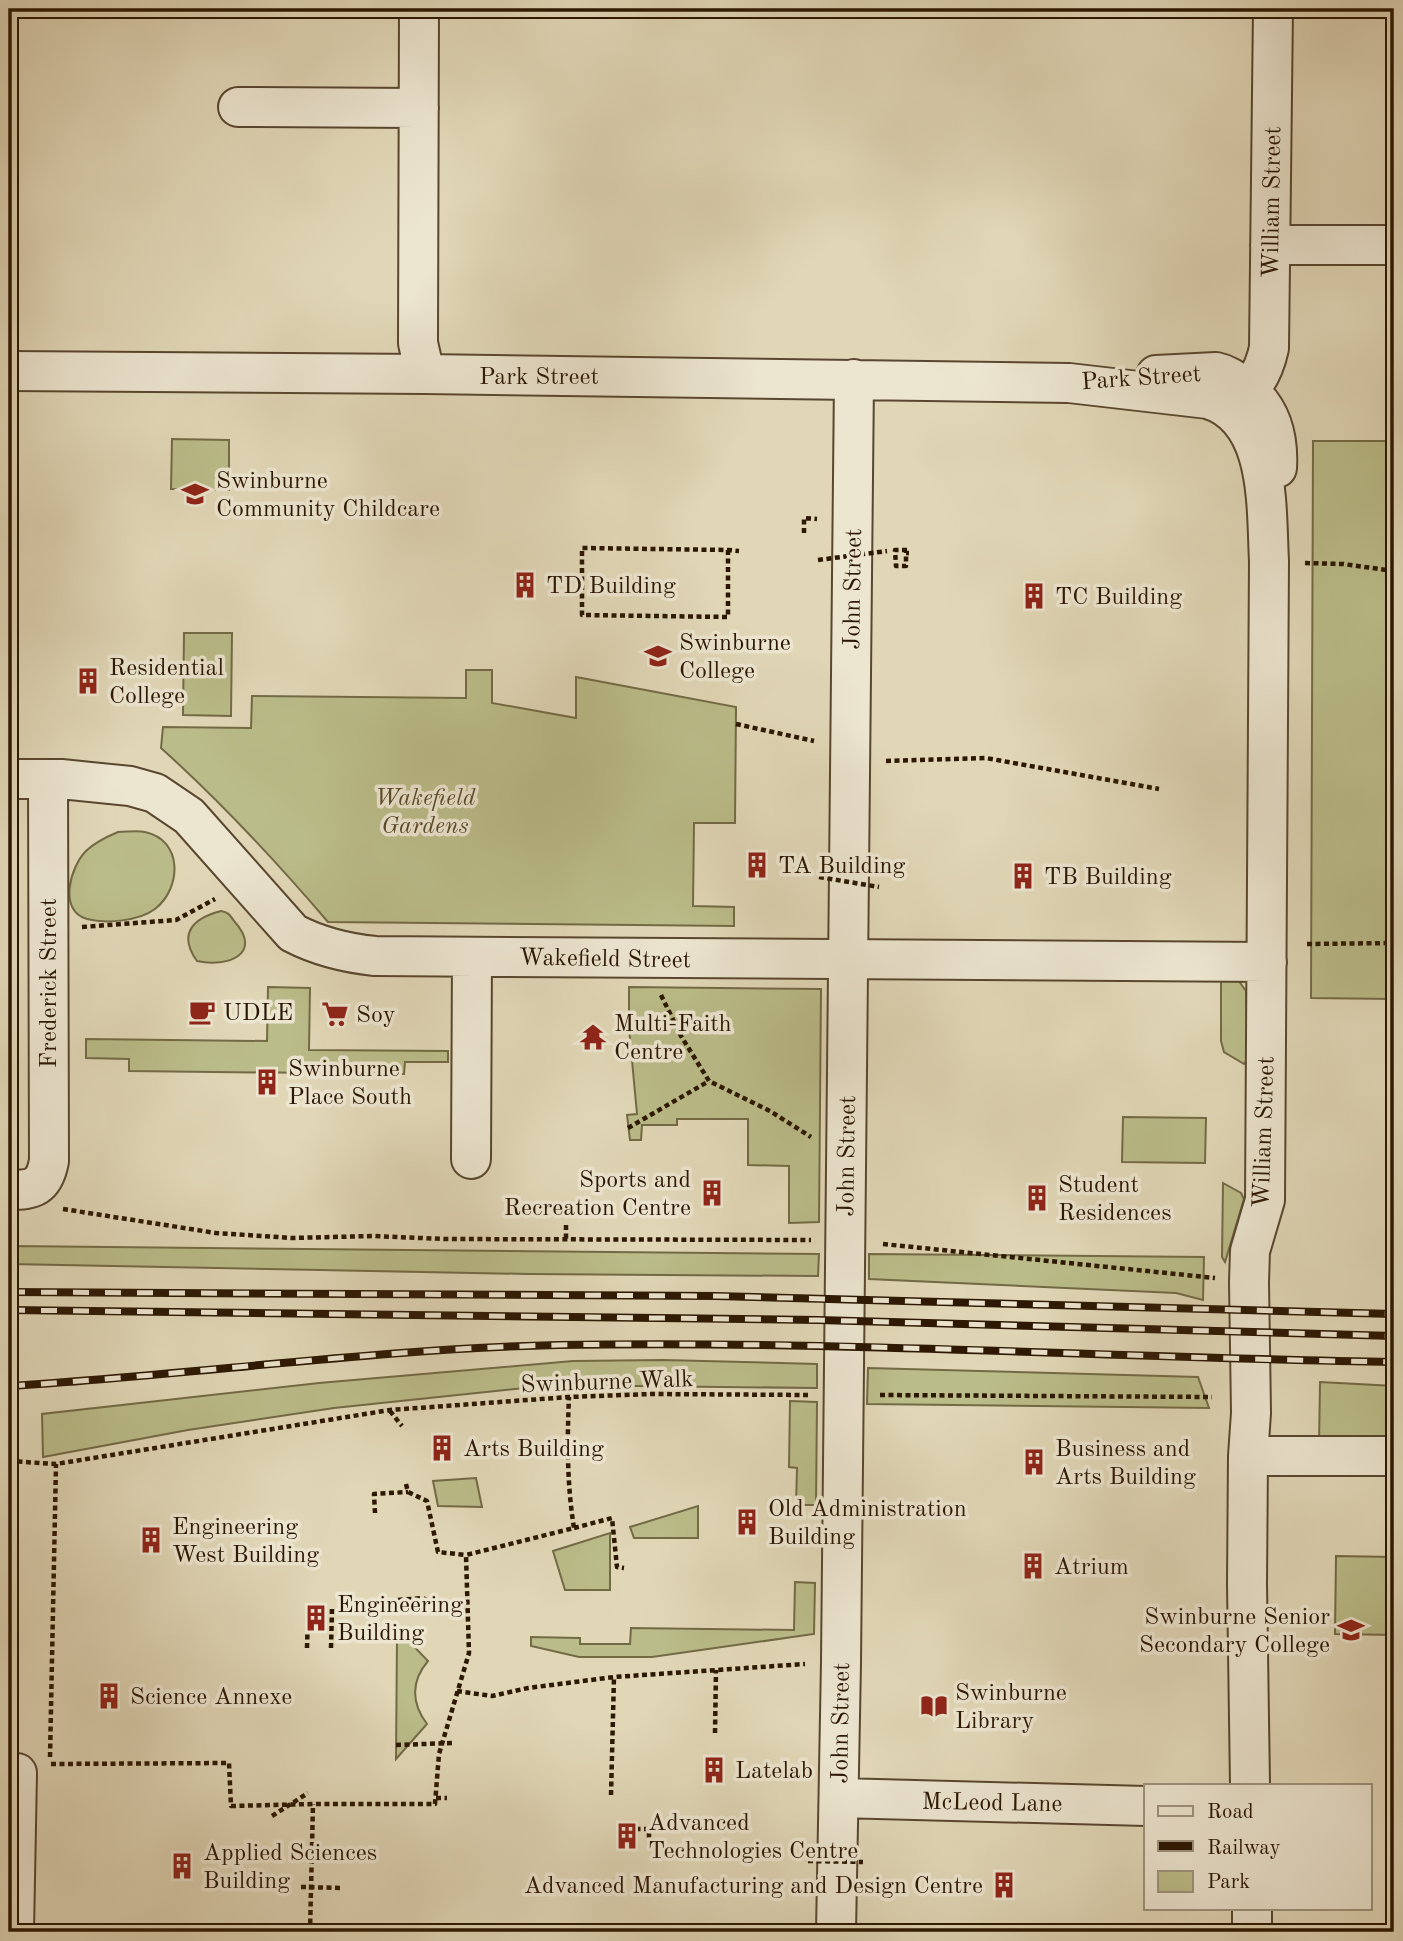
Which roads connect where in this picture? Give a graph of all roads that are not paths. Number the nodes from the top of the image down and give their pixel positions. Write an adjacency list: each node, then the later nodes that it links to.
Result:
1 (419, 9): 4 (street)
2 (1273, 9): 5 (street, William Street)
3 (238, 107): 4 (street)
4 (419, 108): 8 (street)
5 (1270, 245): 6 (street); 10 (street, William Street)
6 (1394, 245)
7 (9, 371): 8 (street, Park Street)
8 (425, 374): 9 (street, Park Street)
9 (854, 379): 10 (street, Park Street); 14 (street, John Street)
10 (1240, 400): 15 (street, William Street)
11 (9, 779): 12 (street, Wakefield Street)
12 (54, 779): 13 (street, Wakefield Street); 17 (street, Frederick Street)
13 (472, 957): 14 (street, Wakefield Street); 16 (street)
14 (848, 960): 15 (street, Wakefield Street); 22 (street, John Street)
15 (1267, 962): 18 (street, William Street)
16 (471, 1159)
17 (24, 1187)
18 (1248, 1456): 19 (street); 21 (street, William Street)
19 (1394, 1456)
20 (17, 1773): 25 (street)
21 (1250, 1784)
22 (839, 1789): 23 (street, McLeod Lane); 26 (street, John Street)
23 (1144, 1806)
24 (1252, 1910): 27 (street)
25 (14, 1932)
26 (836, 1932)
27 (1252, 1932)

